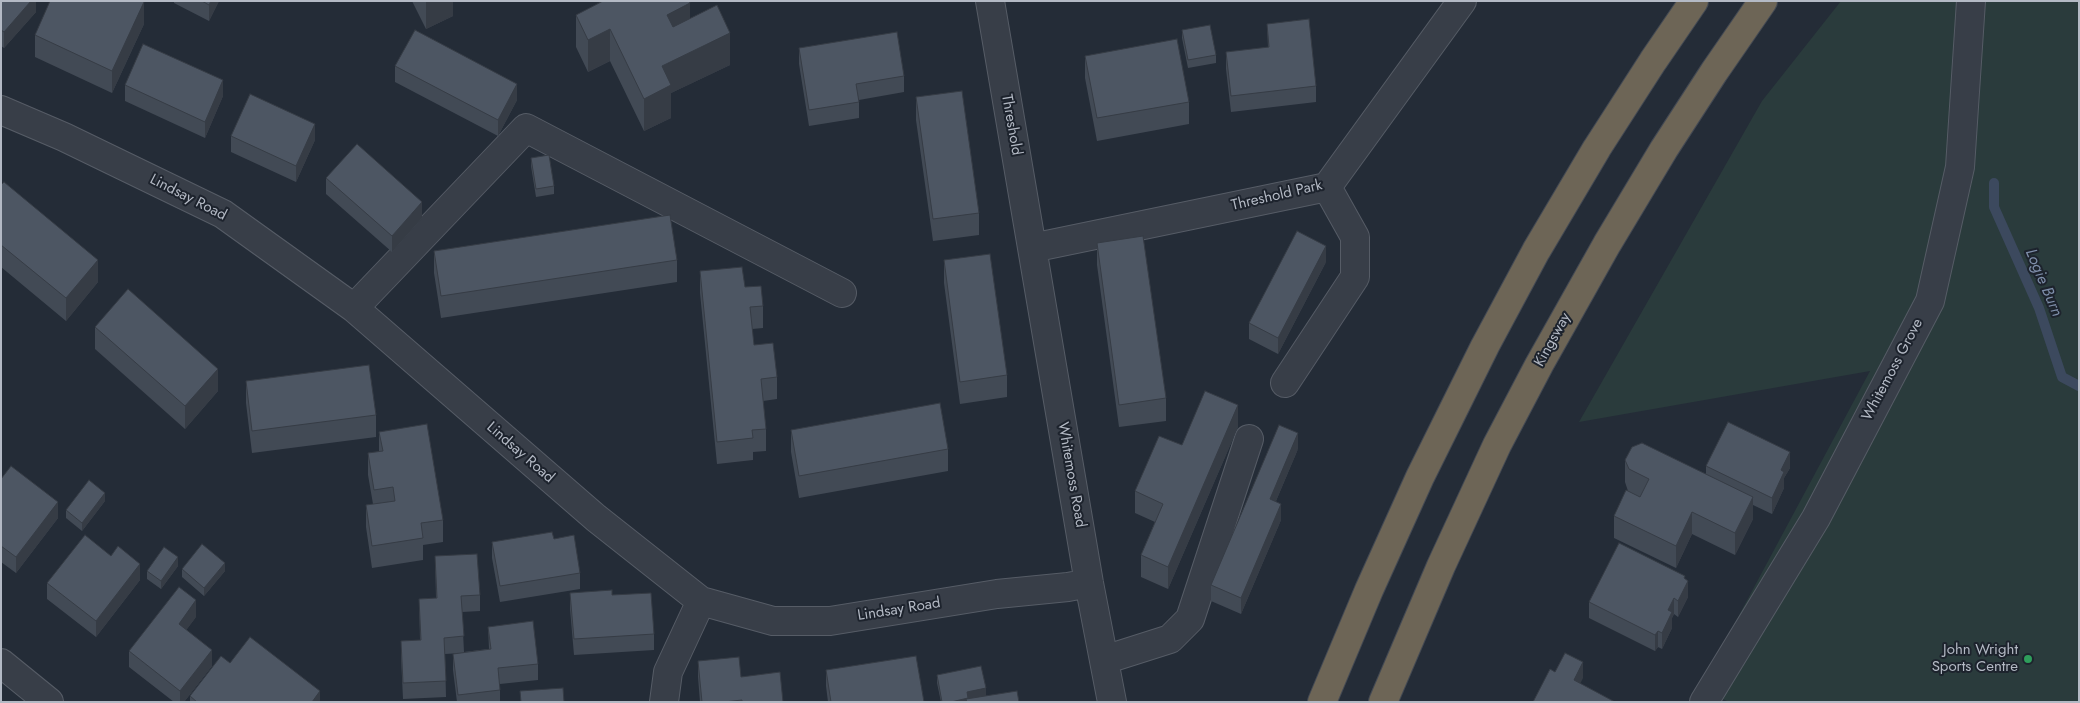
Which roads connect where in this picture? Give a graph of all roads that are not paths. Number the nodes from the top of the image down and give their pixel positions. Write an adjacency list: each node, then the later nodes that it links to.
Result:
1 (990, 1): 8 (street, Threshold)
2 (1462, 1): 7 (street, Threshold Park)
3 (1694, 1): 20 (highway)
4 (1763, 1): 21 (highway, Kingsway)
5 (1971, 1): 22 (street, Whitemoss Grove)
6 (1, 110): 10 (street, Lindsay Road)
7 (1327, 187): 8 (street, Threshold Park); 11 (street)
8 (1032, 248): 13 (street, Whitemoss Road)
9 (842, 293): 10 (street)
10 (354, 308): 14 (street, Lindsay Road)
11 (1285, 383)
12 (1249, 439): 15 (street)
13 (1089, 583): 14 (street, Lindsay Road); 15 (street, Whitemoss Road)
14 (701, 601): 18 (street)
15 (1104, 660): 19 (street, Whitemoss Road)
16 (1, 663): 17 (street)
17 (49, 702)
18 (664, 702)
19 (1112, 702)
20 (1322, 702)
21 (1383, 702)
22 (1704, 702)

